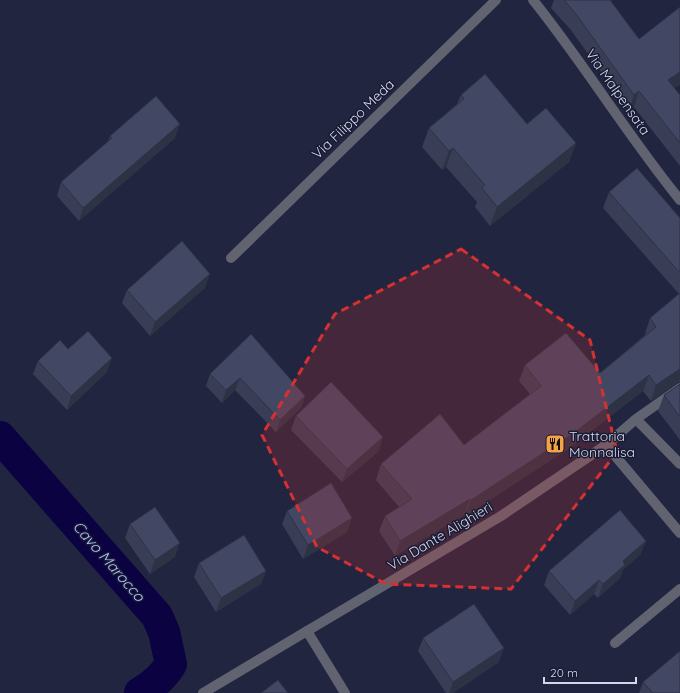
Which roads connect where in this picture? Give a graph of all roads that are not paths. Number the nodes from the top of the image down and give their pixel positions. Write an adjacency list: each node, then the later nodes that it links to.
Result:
1 (496, 0): 4 (street, Via Filippo Meda)
2 (532, 0): 3 (street, Via Malpensata)
3 (680, 200)
4 (230, 258)
5 (680, 388): 6 (street, Via Dante Alighieri)
6 (636, 419): 7 (street, Via Dante Alighieri); 8 (street)
7 (606, 445): 9 (street); 11 (street, Via Dante Alighieri)
8 (680, 464)
9 (680, 533)
10 (680, 589): 12 (street)
11 (307, 631): 13 (street, Via Dante Alighieri); 14 (street)
12 (615, 643)
13 (203, 693)
14 (345, 693)

